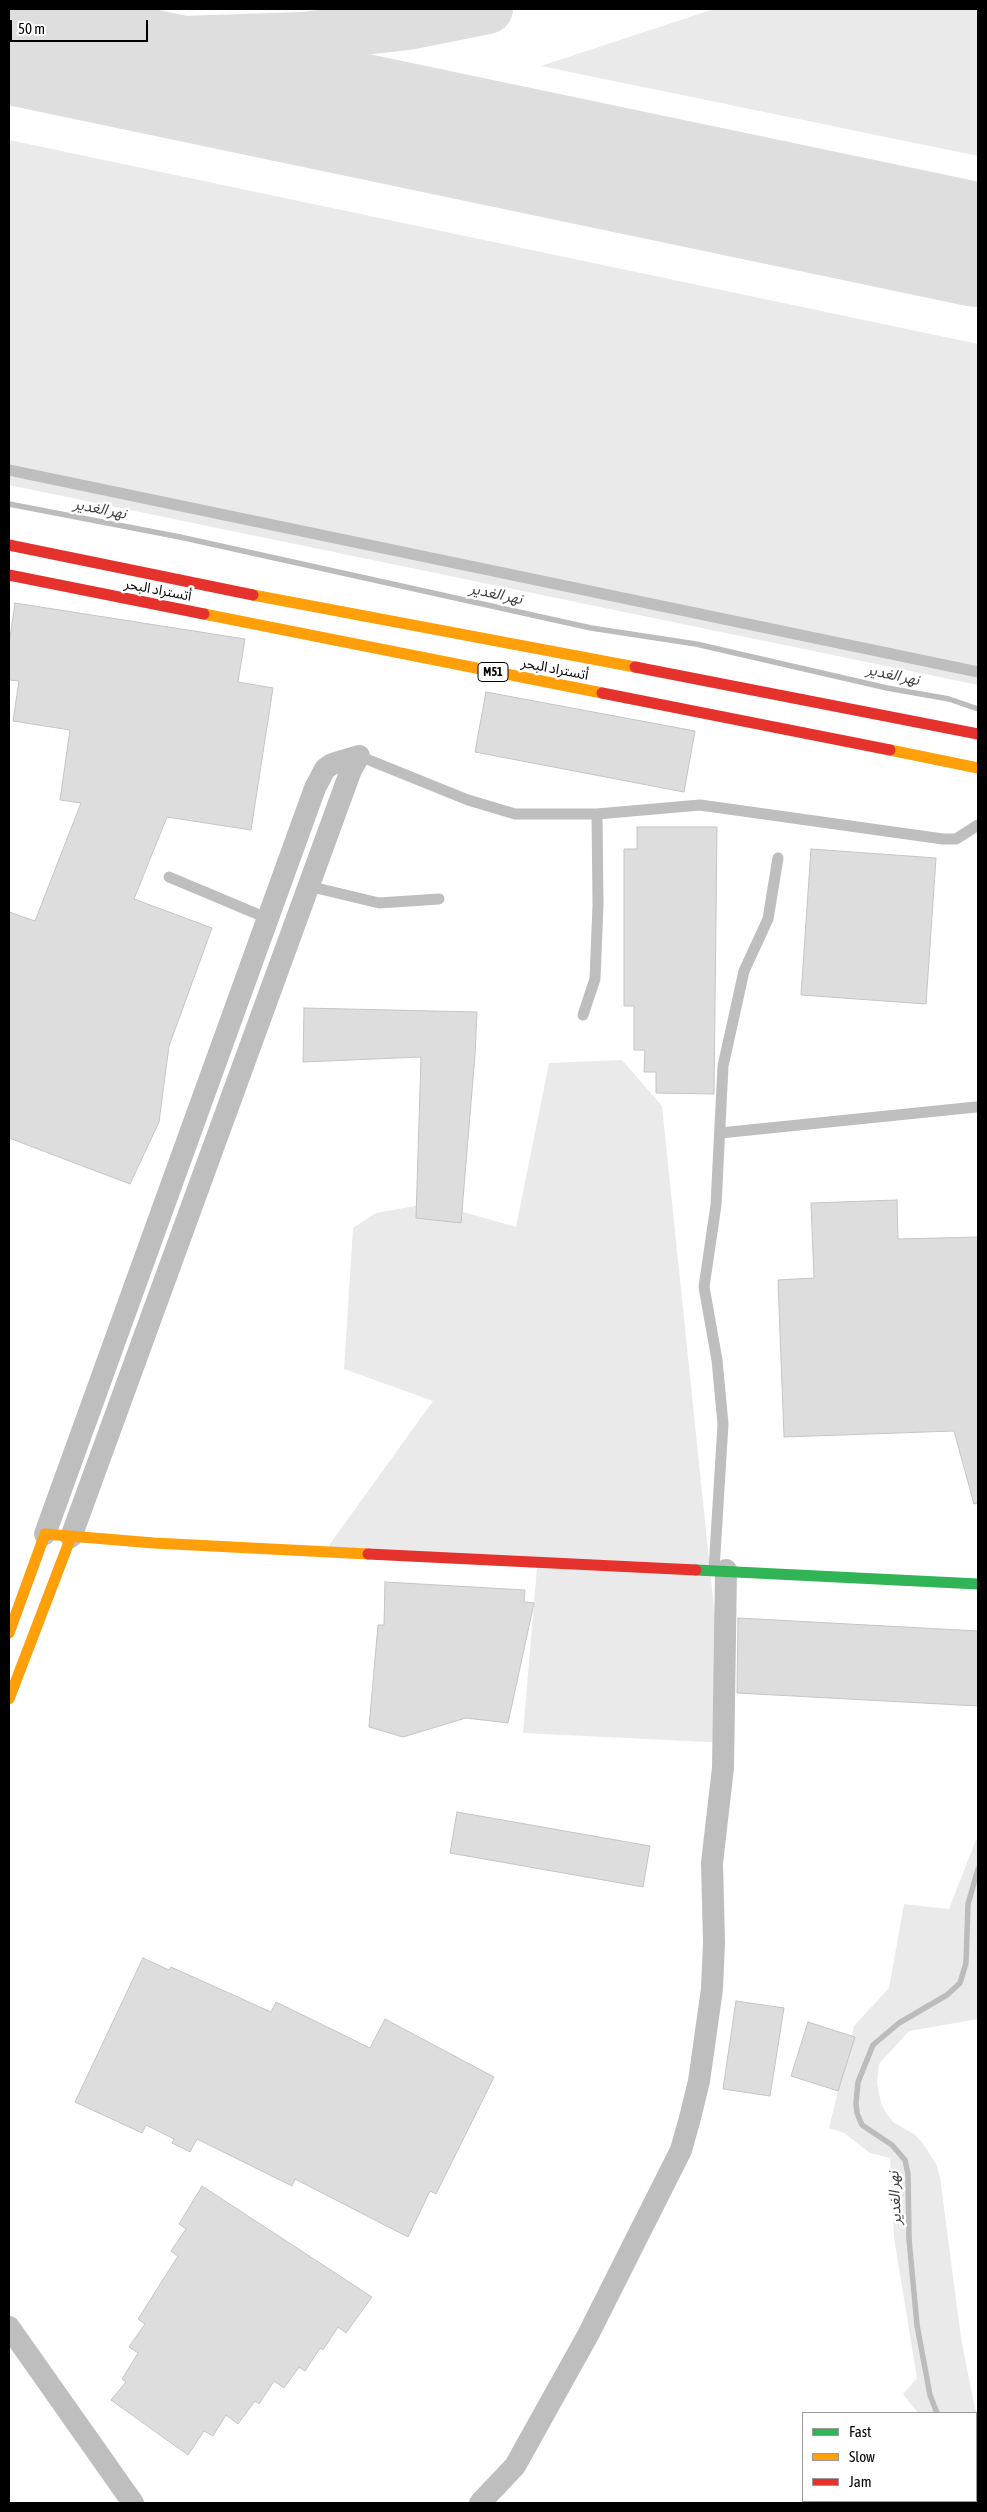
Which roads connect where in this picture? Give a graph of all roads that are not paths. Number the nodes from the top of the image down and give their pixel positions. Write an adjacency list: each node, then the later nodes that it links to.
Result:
1 (9, 470): 4 (lane)
2 (9, 545): 5 (main road, أتستراد البحر / M51)
3 (9, 575): 7 (main road, أتستراد البحر / M51)
4 (978, 672)
5 (978, 734)
6 (359, 756): 8 (lane); 12 (street); 15 (street)
7 (978, 768)
8 (597, 814): 9 (lane); 17 (lane)
9 (978, 825)
10 (778, 858): 19 (lane)
11 (169, 877): 15 (lane)
12 (308, 886): 13 (lane); 14 (street)
13 (439, 900)
14 (299, 911): 15 (street); 16 (street)
15 (269, 918): 16 (street); 20 (street)
16 (286, 946): 21 (street)
17 (583, 1015)
18 (976, 1107): 19 (lane)
19 (720, 1133): 24 (lane)
20 (160, 1215): 21 (street); 22 (street)
21 (185, 1225): 23 (street)
22 (45, 1534): 23 (main road); 26 (main road)
23 (71, 1537): 24 (main road); 27 (main road)
24 (720, 1570): 25 (main road); 30 (street)
25 (978, 1584)
26 (9, 1634)
27 (9, 1699)
28 (9, 2328): 29 (street)
29 (133, 2503)
30 (480, 2503)

